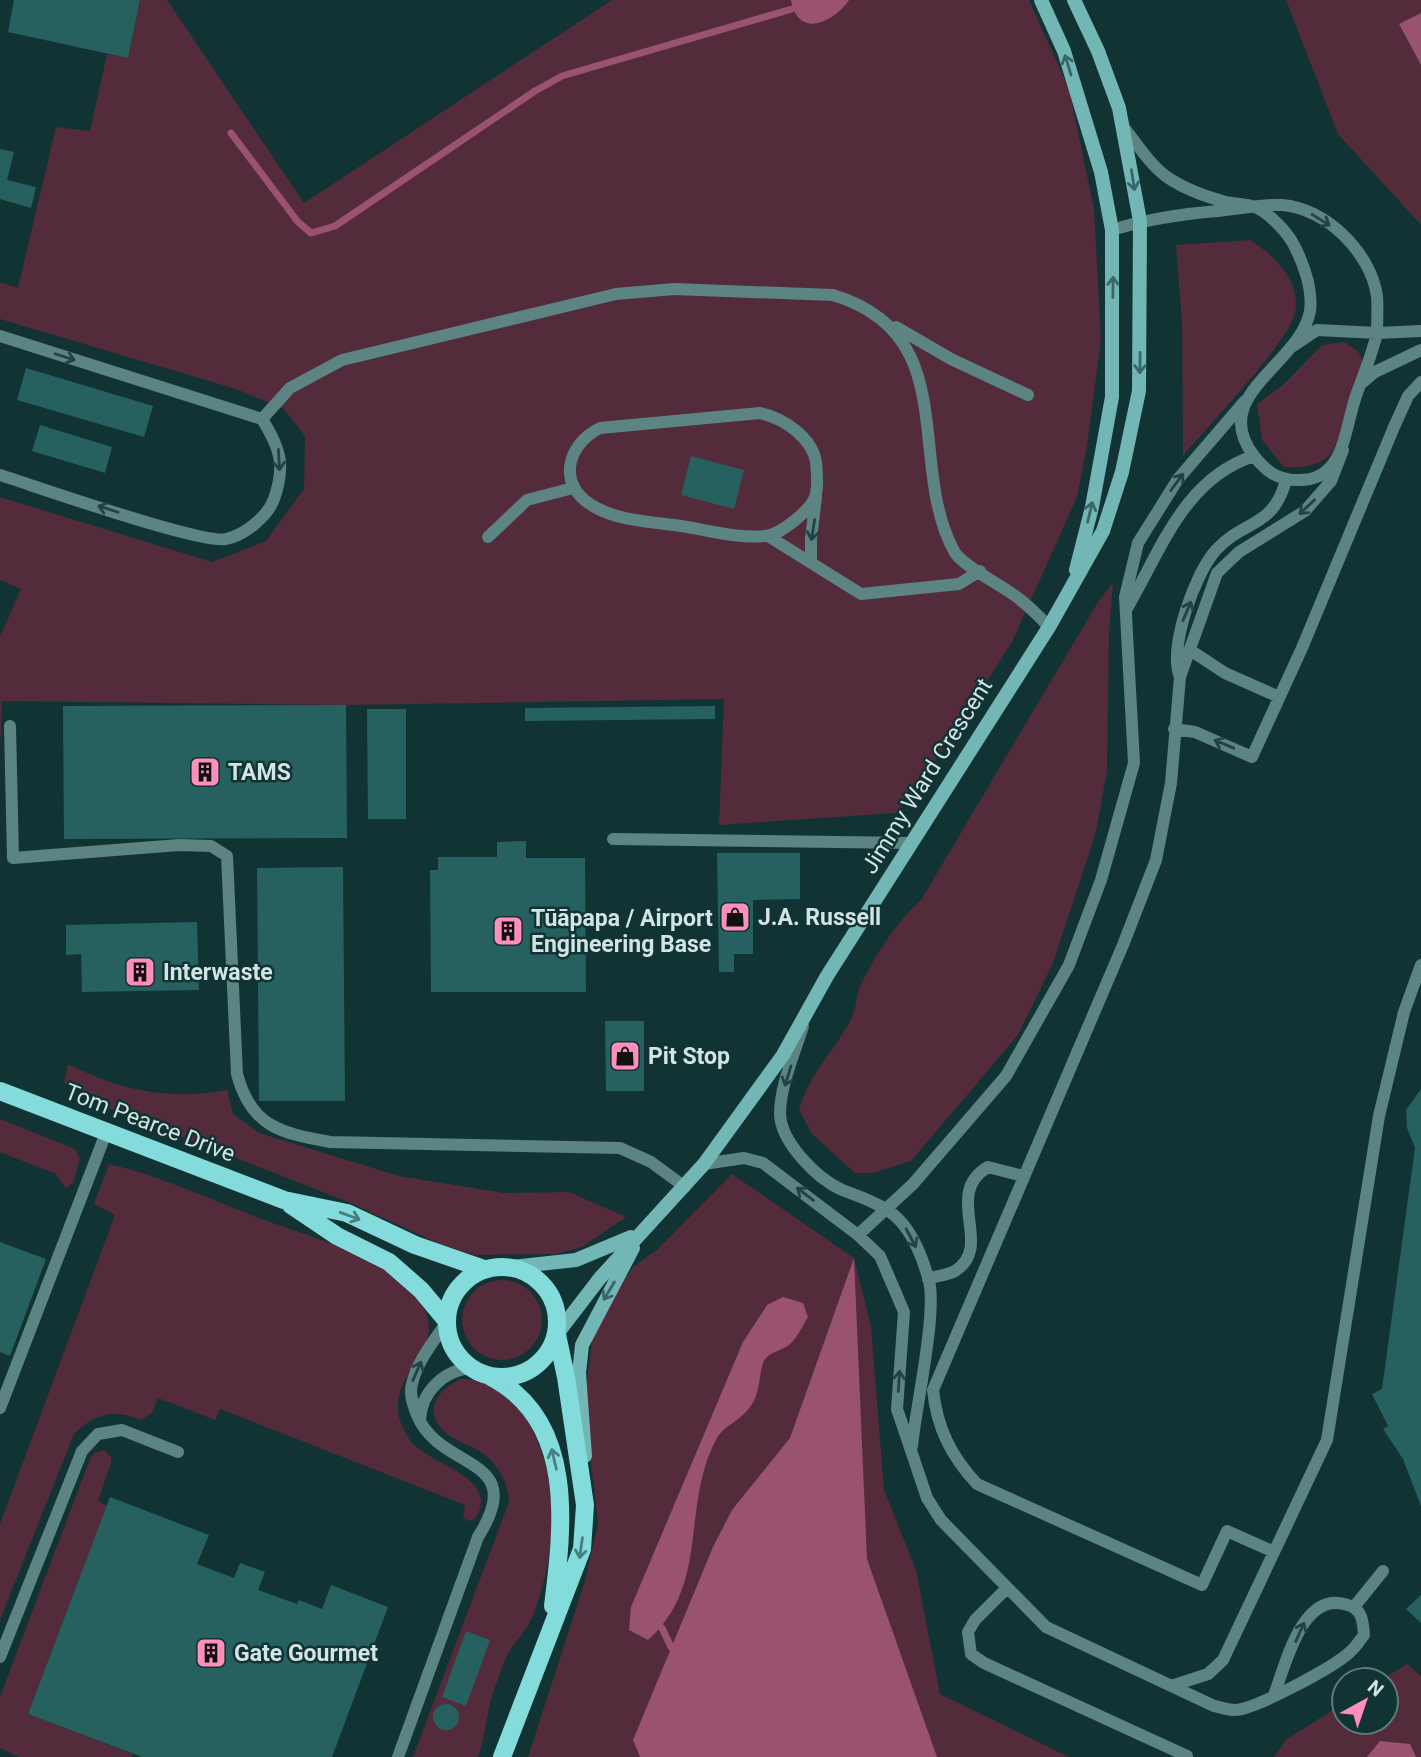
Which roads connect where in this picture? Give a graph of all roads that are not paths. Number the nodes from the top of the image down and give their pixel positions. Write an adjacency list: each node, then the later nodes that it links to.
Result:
1 (1041, 0): 6 (street, Jimmy Ward Crescent, one-way to 1)
2 (1074, 0): 3 (street, Jimmy Ward Crescent)
3 (1125, 129): 4 (lane); 5 (street, Jimmy Ward Crescent, one-way to 5)
4 (1256, 207): 5 (lane); 9 (lane, one-way to 9); 11 (lane)
5 (1140, 221): 6 (lane); 28 (street, Jimmy Ward Crescent, one-way to 28)
6 (1112, 230): 28 (street, Jimmy Ward Crescent, one-way to 6)
7 (883, 320): 15 (lane); 17 (lane); 27 (lane)
8 (1421, 331): 9 (lane)
9 (1377, 333): 11 (lane); 14 (lane)
10 (0, 336): 17 (lane, one-way to 17)
11 (1290, 348): 16 (lane)
12 (1421, 350): 14 (lane)
13 (1421, 382): 33 (lane)
14 (1362, 383): 18 (lane)
15 (1028, 395)
16 (1245, 401): 19 (lane); 29 (lane, one-way to 16)
17 (262, 419): 20 (lane, one-way to 20)
18 (1343, 450): 21 (lane); 31 (lane, one-way to 31)
19 (1254, 456): 21 (lane); 29 (lane)
20 (0, 475)
21 (1286, 480): 32 (lane, one-way to 21)
22 (573, 488): 23 (lane); 24 (lane); 25 (lane)
23 (816, 497): 24 (lane); 26 (lane, one-way to 26)
24 (768, 536): 26 (lane)
25 (488, 537)
26 (811, 564): 27 (lane)
27 (980, 572): 30 (lane)
28 (1074, 578): 30 (street, Jimmy Ward Crescent)
29 (1126, 610): 46 (lane)
30 (1049, 627): 37 (street, Jimmy Ward Crescent)
31 (1191, 650): 32 (lane); 33 (lane)
32 (1180, 677): 35 (lane)
33 (1279, 697): 35 (lane, one-way to 35)
34 (10, 726): 44 (lane)
35 (1174, 729): 43 (lane)
36 (613, 839): 37 (lane)
37 (912, 843): 39 (street, Jimmy Ward Crescent)
38 (1421, 965): 60 (lane)
39 (808, 1011): 42 (street, Jimmy Ward Crescent); 46 (lane, one-way to 46)
40 (0, 1091): 41 (main road, Tom Pearce Drive)
41 (106, 1133): 45 (main road, Tom Pearce Drive); 55 (lane)
42 (704, 1164): 44 (street, Jimmy Ward Crescent); 48 (lane, one-way to 42)
43 (1023, 1176): 51 (lane); 60 (lane)
44 (685, 1187): 47 (street, Jimmy Ward Crescent)
45 (284, 1200): 50 (main road, Tom Pearce Drive, one-way to 50); 52 (main road, Tom Pearce Drive)
46 (884, 1208): 48 (lane); 51 (lane, one-way to 51)
47 (641, 1231): 49 (street, Jimmy Ward Crescent); 53 (street, Jimmy Ward Crescent); 59 (street, one-way to 59)
48 (858, 1235): 57 (lane, one-way to 48)
49 (512, 1267): 50 (main road); 53 (main road)
50 (484, 1269): 52 (main road)
51 (928, 1279): 57 (lane)
52 (446, 1321): 54 (main road); 56 (lane, one-way to 52)
53 (557, 1335): 54 (main road); 59 (main road)
54 (480, 1372): 56 (lane); 64 (main road, one-way to 54)
55 (0, 1408)
56 (421, 1424): 69 (lane)
57 (912, 1446): 62 (lane)
58 (178, 1452): 65 (lane)
59 (584, 1505): 64 (main road, one-way to 64)
60 (1274, 1552): 66 (lane)
61 (1383, 1571): 63 (lane)
62 (1006, 1589): 66 (lane); 68 (lane)
63 (1354, 1607): 67 (lane, one-way to 63); 67 (lane)
64 (551, 1624): 70 (main road)
65 (0, 1657)
66 (1171, 1686): 67 (lane)
67 (1274, 1695)
68 (1187, 1756)
69 (398, 1757)
70 (502, 1757)

